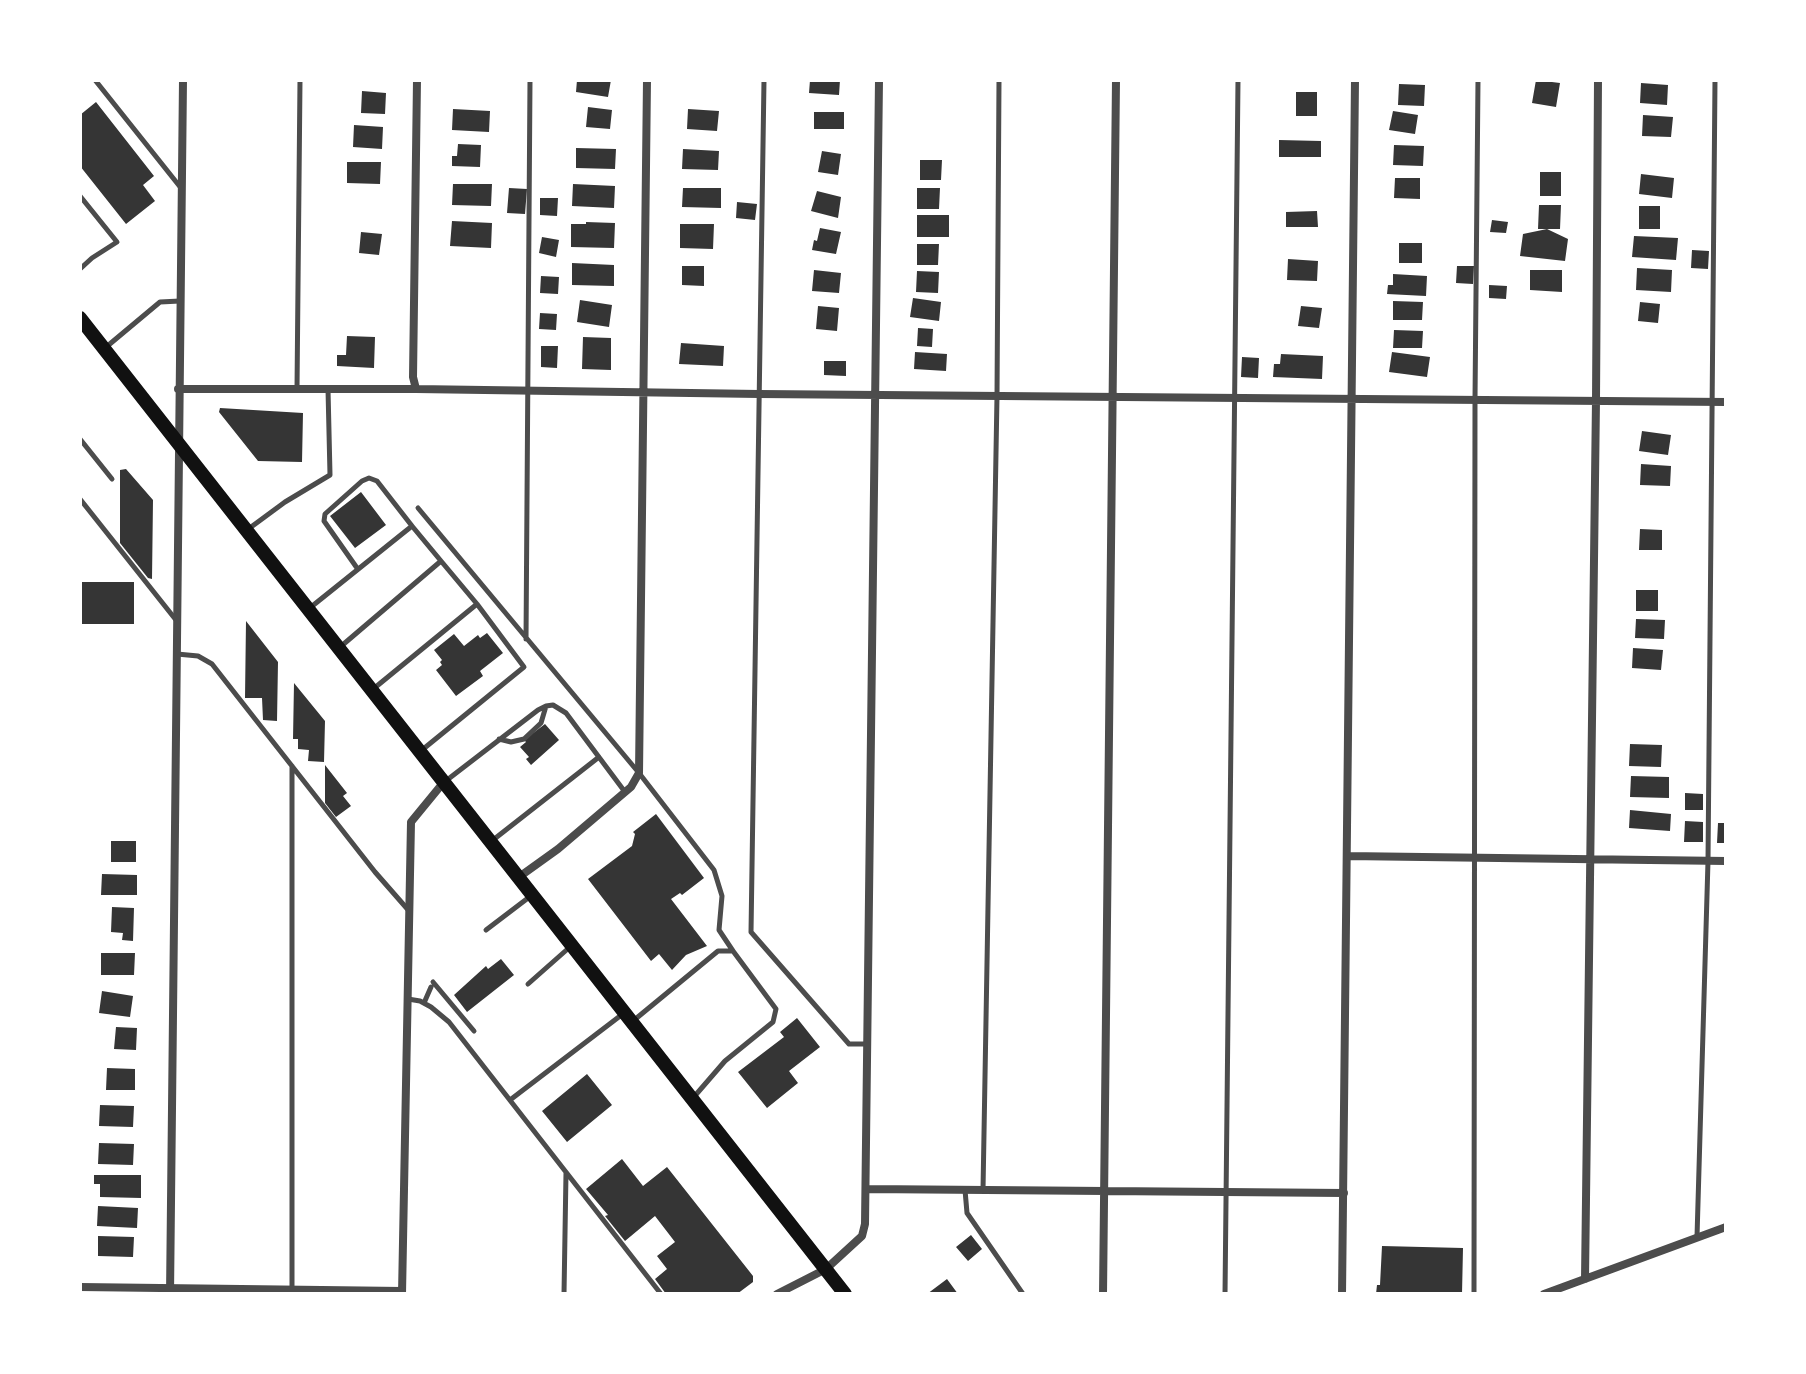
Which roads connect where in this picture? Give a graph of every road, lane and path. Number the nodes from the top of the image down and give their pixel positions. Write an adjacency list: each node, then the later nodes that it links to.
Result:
1 (95, 80): 16 (lane)
2 (183, 80): 16 (street)
3 (300, 80): 23 (lane)
4 (417, 80): 25 (street)
5 (530, 80): 26 (lane)
6 (647, 80): 27 (street)
7 (764, 80): 28 (lane)
8 (879, 80): 29 (street)
9 (999, 80): 30 (lane)
10 (1116, 80): 31 (street)
11 (1238, 80): 32 (lane)
12 (1355, 80): 33 (street)
13 (1478, 80): 34 (lane)
14 (1598, 80): 35 (street)
15 (1715, 80): 36 (lane)
16 (181, 189): 19 (street)
17 (80, 196): 18 (lane)
18 (80, 269)
19 (180, 301): 21 (lane); 22 (street)
20 (80, 318): 21 (main road)
21 (104, 349): 39 (main road)
22 (178, 389): 23 (street); 39 (street)
23 (297, 389): 24 (street)
24 (328, 389): 25 (street); 44 (lane)
25 (416, 389): 26 (street)
26 (527, 390): 27 (street); 50 (lane)
27 (644, 392): 28 (street); 59 (street)
28 (759, 394): 29 (street); 79 (lane)
29 (875, 395): 30 (street); 79 (street)
30 (997, 396): 31 (street); 85 (lane)
31 (1112, 396): 32 (street); 86 (street)
32 (1234, 397): 33 (street); 87 (lane)
33 (1352, 398): 34 (street); 63 (street)
34 (1475, 399): 35 (street); 64 (lane)
35 (1596, 400): 36 (street); 65 (street)
36 (1711, 402): 37 (street); 66 (lane)
37 (1726, 402)
38 (80, 439): 40 (lane)
39 (179, 444): 44 (main road); 49 (street)
40 (112, 479)
41 (80, 499): 49 (lane)
42 (418, 508): 50 (lane)
43 (412, 526): 45 (lane); 46 (lane); 46 (lane)
44 (246, 530): 48 (main road)
45 (441, 561): 47 (lane); 51 (lane)
46 (357, 569): 48 (lane)
47 (477, 604): 53 (lane); 56 (lane)
48 (308, 609): 51 (main road)
49 (178, 622): 52 (street)
50 (526, 639): 59 (lane)
51 (339, 649): 53 (main road)
52 (177, 654): 58 (lane); 94 (street)
53 (371, 691): 56 (main road)
54 (546, 706): 55 (lane); 55 (lane); 57 (lane)
55 (499, 739): 60 (lane)
56 (419, 753): 60 (main road)
57 (599, 757): 61 (lane); 62 (lane)
58 (292, 766): 70 (lane); 95 (lane)
59 (639, 773): 61 (street); 73 (lane)
60 (443, 783): 62 (main road); 70 (street)
61 (625, 792): 68 (street)
62 (490, 842): 68 (main road)
63 (1347, 856): 64 (street); 88 (street)
64 (1476, 858): 65 (street); 105 (lane)
65 (1591, 860): 66 (street); 92 (street)
66 (1708, 861): 67 (street); 90 (lane)
67 (1726, 861)
68 (519, 877): 69 (main road)
69 (533, 895): 71 (lane); 72 (main road)
70 (410, 912): 75 (street)
71 (486, 930)
72 (572, 945): 74 (lane); 77 (main road)
73 (733, 951): 77 (lane); 80 (lane)
74 (528, 984)
75 (408, 999): 76 (lane); 96 (street)
76 (424, 1003): 78 (lane); 81 (lane)
77 (628, 1017): 80 (main road); 81 (lane)
78 (474, 1031)
79 (869, 1044): 83 (street)
80 (692, 1099): 91 (main road)
81 (510, 1100): 82 (lane)
82 (566, 1172): 97 (lane); 98 (lane)
83 (867, 1189): 84 (street); 91 (street)
84 (965, 1189): 85 (street); 101 (lane)
85 (983, 1190): 86 (street)
86 (1104, 1192): 87 (street); 102 (street)
87 (1227, 1193): 88 (street); 103 (lane)
88 (1344, 1193): 104 (street)
89 (1726, 1227): 90 (street)
90 (1697, 1237): 92 (street)
91 (826, 1269): 99 (street); 100 (main road)
92 (1585, 1279): 106 (street)
93 (80, 1287): 94 (street)
94 (170, 1291): 95 (street)
95 (292, 1292): 96 (street)
96 (402, 1293)
97 (564, 1294)
98 (661, 1294)
99 (777, 1294)
100 (845, 1294)
101 (1023, 1294)
102 (1103, 1294)
103 (1225, 1294)
104 (1342, 1294)
105 (1474, 1294)
106 (1544, 1294)

